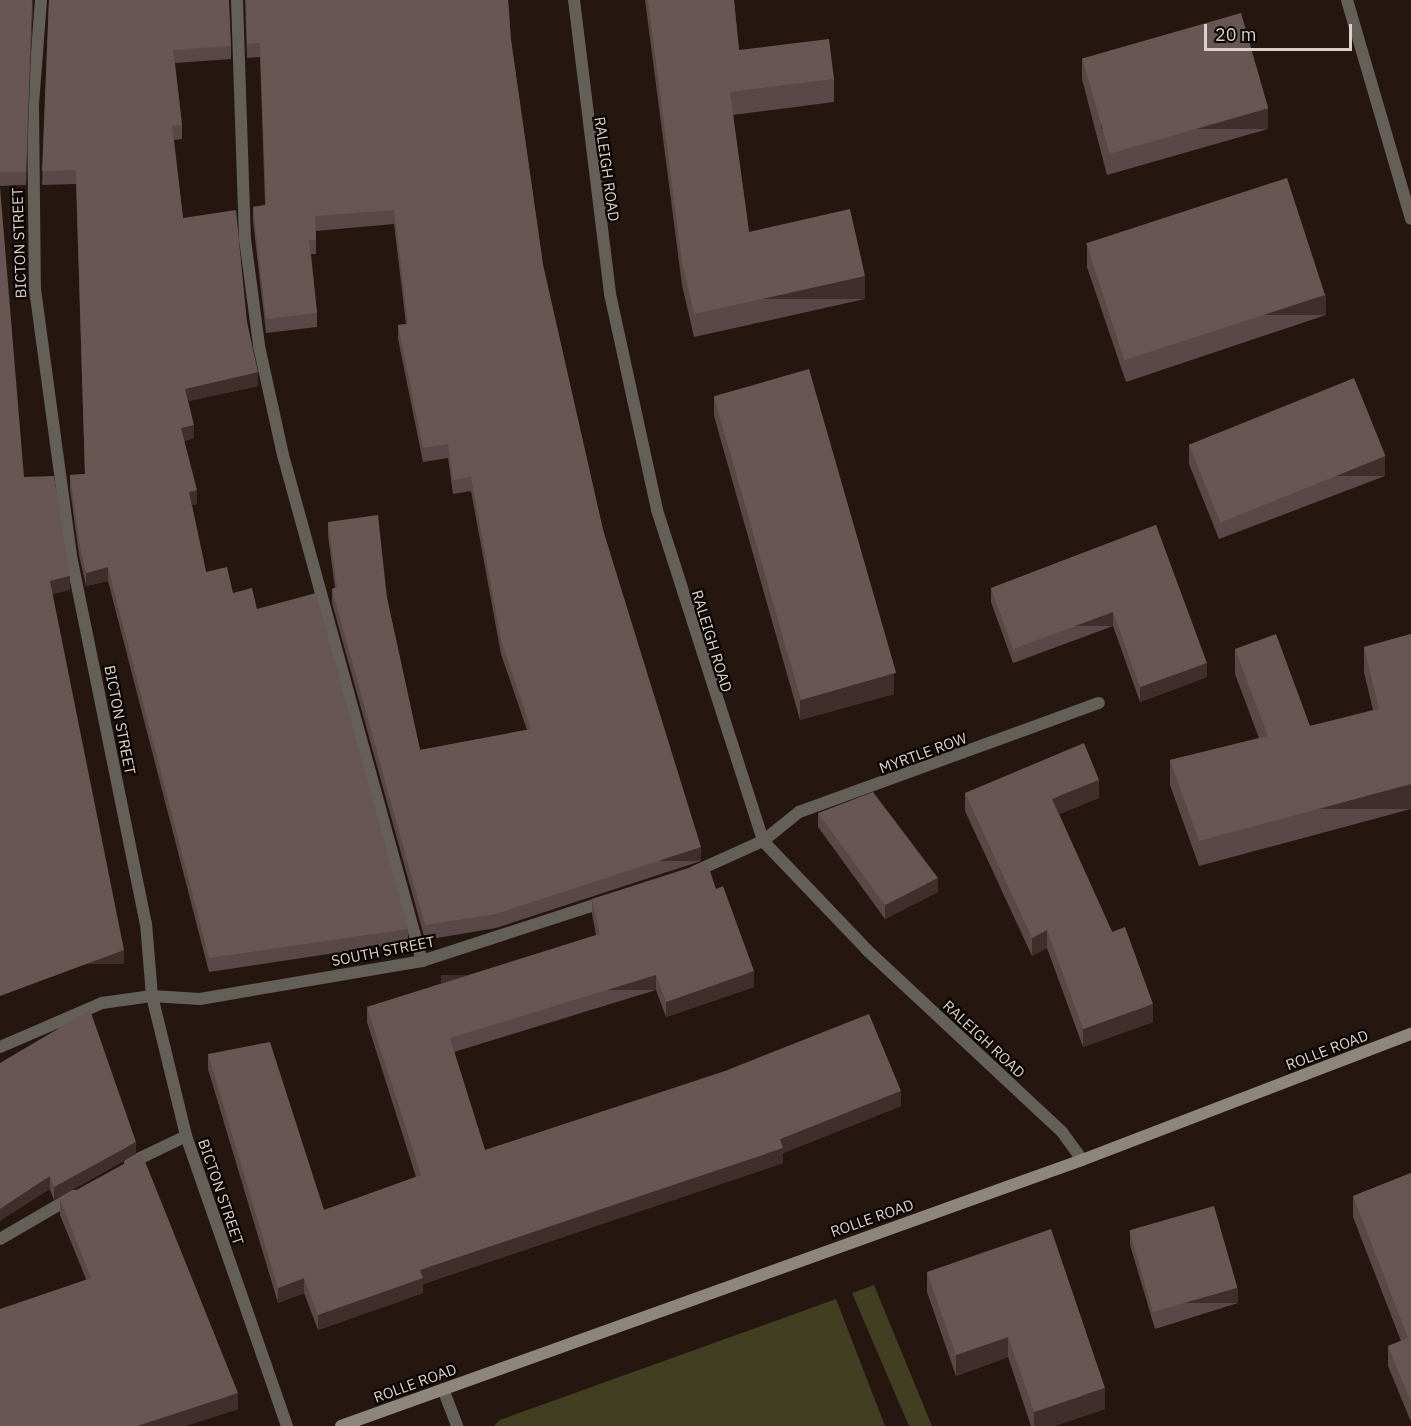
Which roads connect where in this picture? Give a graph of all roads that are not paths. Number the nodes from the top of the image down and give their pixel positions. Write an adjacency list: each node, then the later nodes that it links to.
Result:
1 (41, 0): 11 (street, BICTON STREET)
2 (237, 0): 10 (street)
3 (574, 0): 7 (street, RALEIGH ROAD)
4 (1347, 0): 5 (street)
5 (1411, 219)
6 (1099, 704): 7 (street, MYRTLE ROW)
7 (763, 841): 8 (street); 15 (street, RALEIGH ROAD)
8 (678, 877)
9 (622, 896): 10 (street, SOUTH STREET)
10 (422, 961): 11 (street, SOUTH STREET)
11 (152, 996): 13 (street, SOUTH STREET); 14 (street, BICTON STREET)
12 (1411, 1034): 15 (main road, ROLLE ROAD)
13 (0, 1047)
14 (186, 1136): 16 (street); 20 (street, BICTON STREET)
15 (1082, 1160): 19 (main road, ROLLE ROAD)
16 (114, 1173)
17 (85, 1190): 18 (street)
18 (0, 1239)
19 (443, 1389): 21 (main road, ROLLE ROAD); 22 (street)
20 (287, 1426)
21 (341, 1426)
22 (457, 1426)

